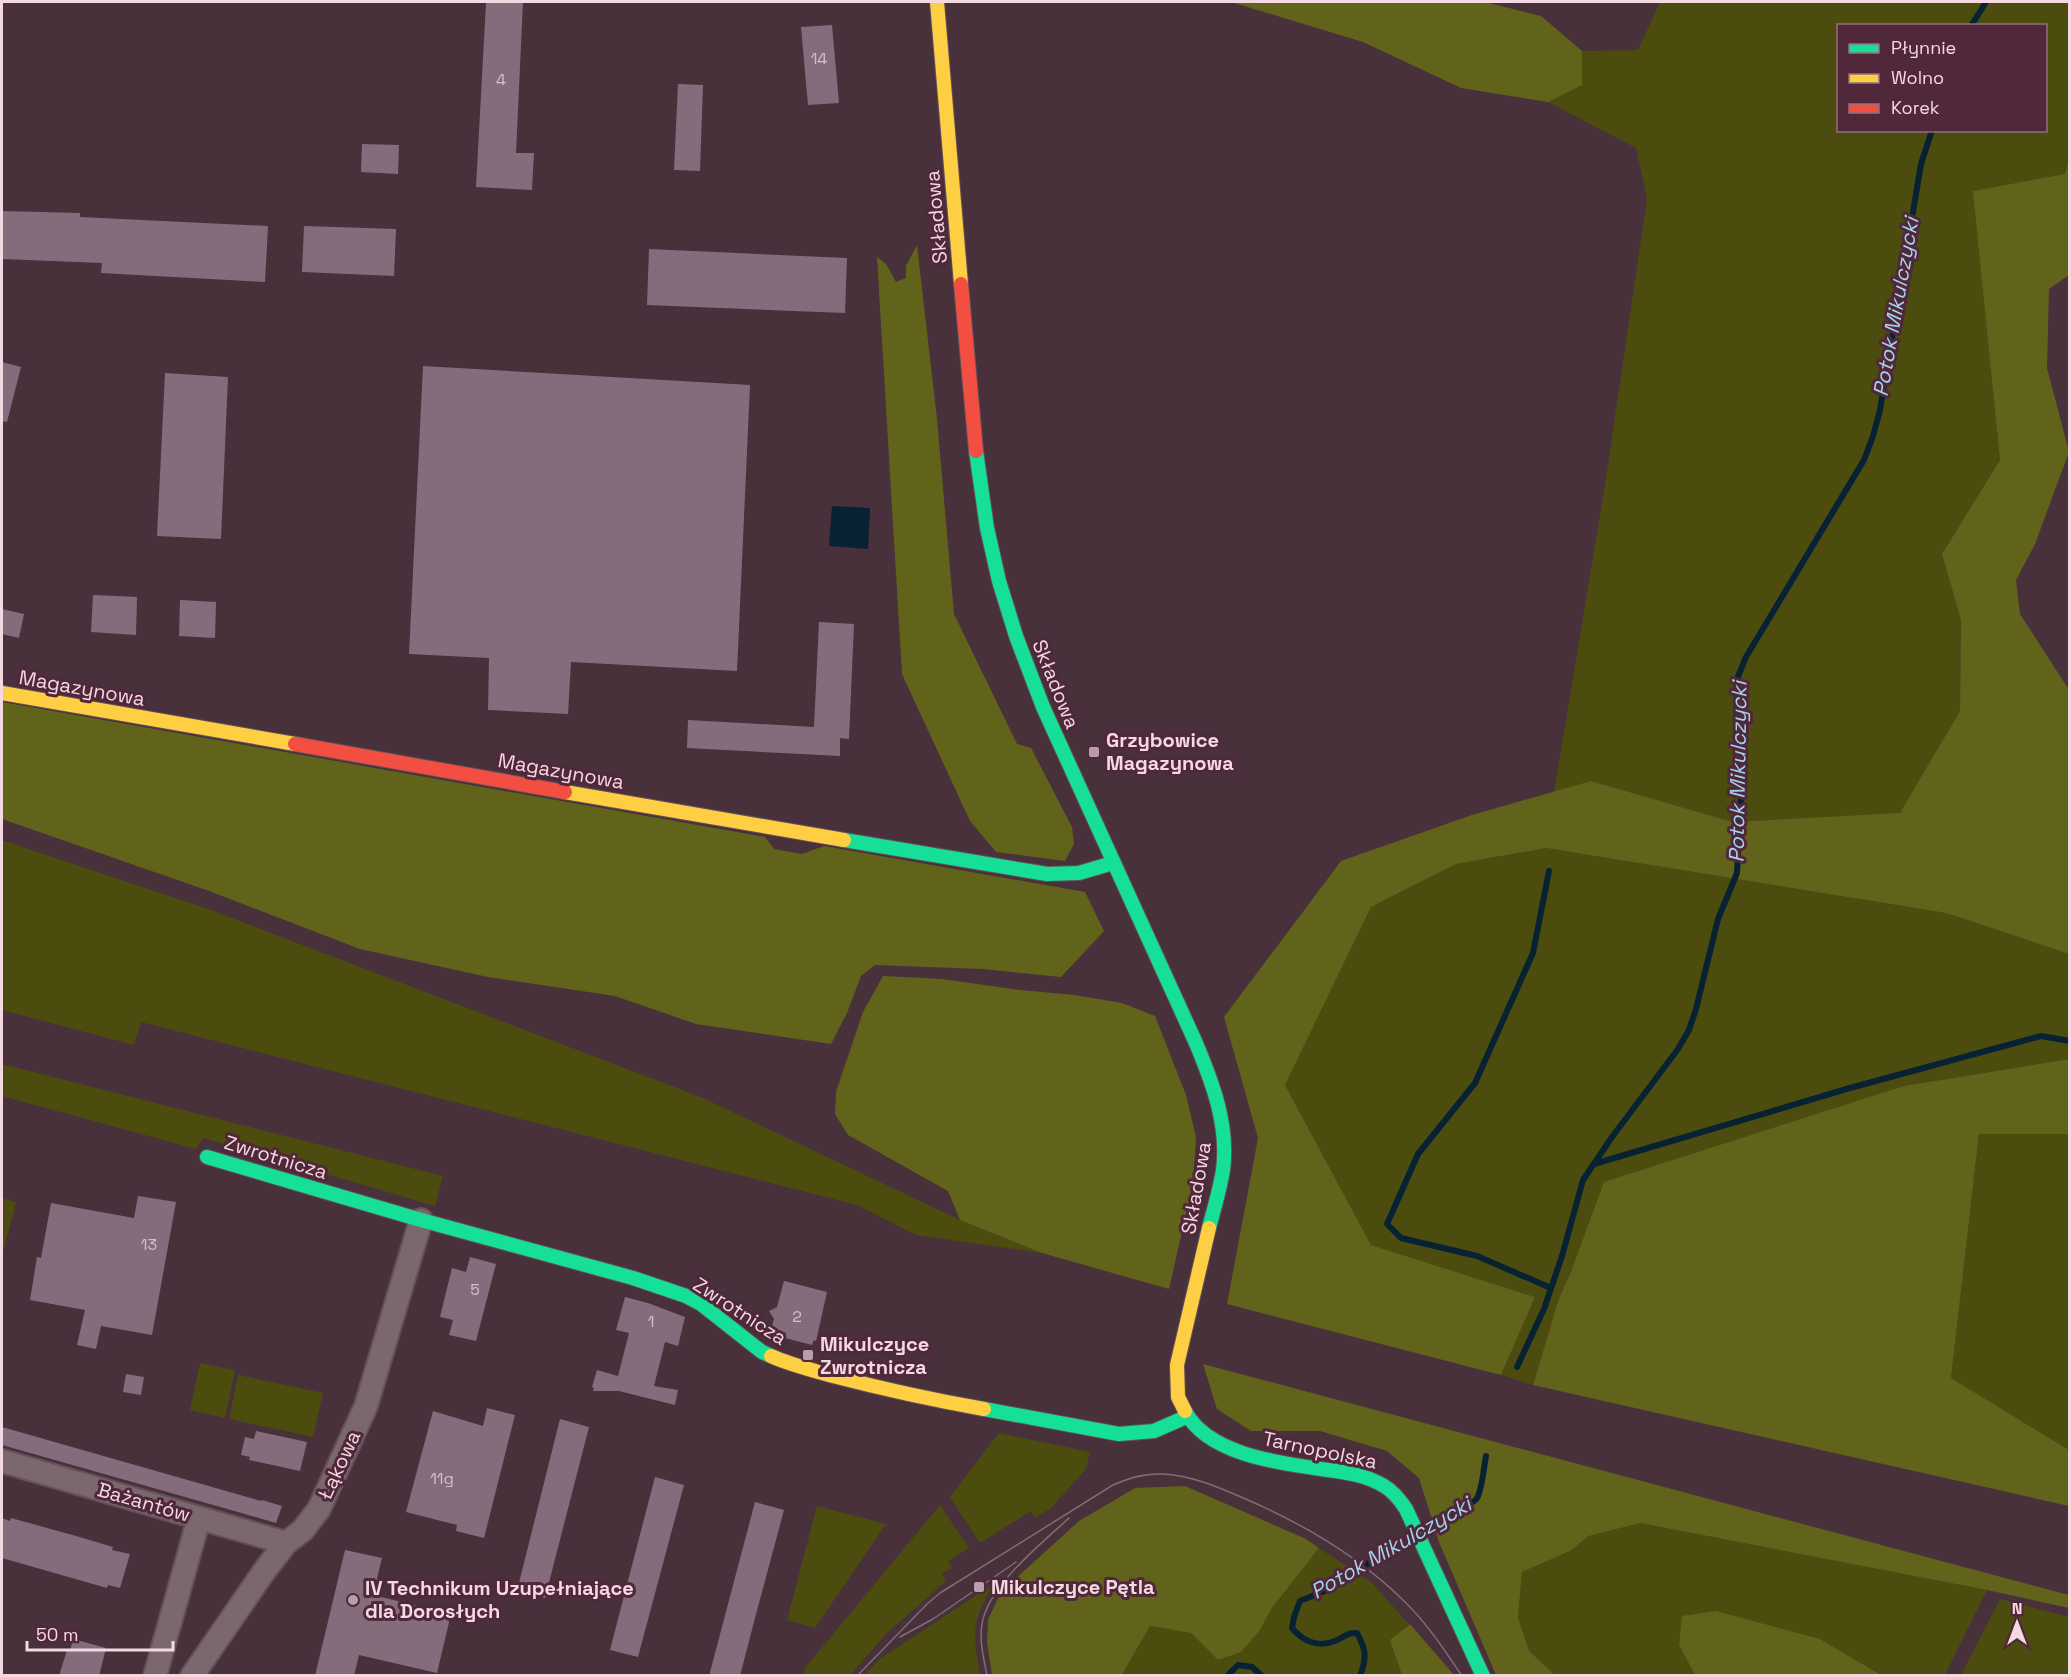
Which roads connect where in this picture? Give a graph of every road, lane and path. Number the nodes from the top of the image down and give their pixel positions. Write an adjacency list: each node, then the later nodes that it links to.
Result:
1 (937, 2): 3 (street, Składowa)
2 (2, 693): 3 (street, Magazynowa)
3 (1113, 863): 6 (street, Składowa)
4 (207, 1157): 5 (street, Zwrotnicza)
5 (421, 1221): 6 (street, Zwrotnicza); 9 (street, Łąkowa)
6 (1186, 1417): 12 (street, Tarnopolska)
7 (2, 1461): 8 (street, Bażantów)
8 (199, 1518): 9 (street, Bażantów); 10 (street)
9 (286, 1543): 11 (street, Łąkowa)
10 (155, 1676)
11 (192, 1676)
12 (1483, 1676)

